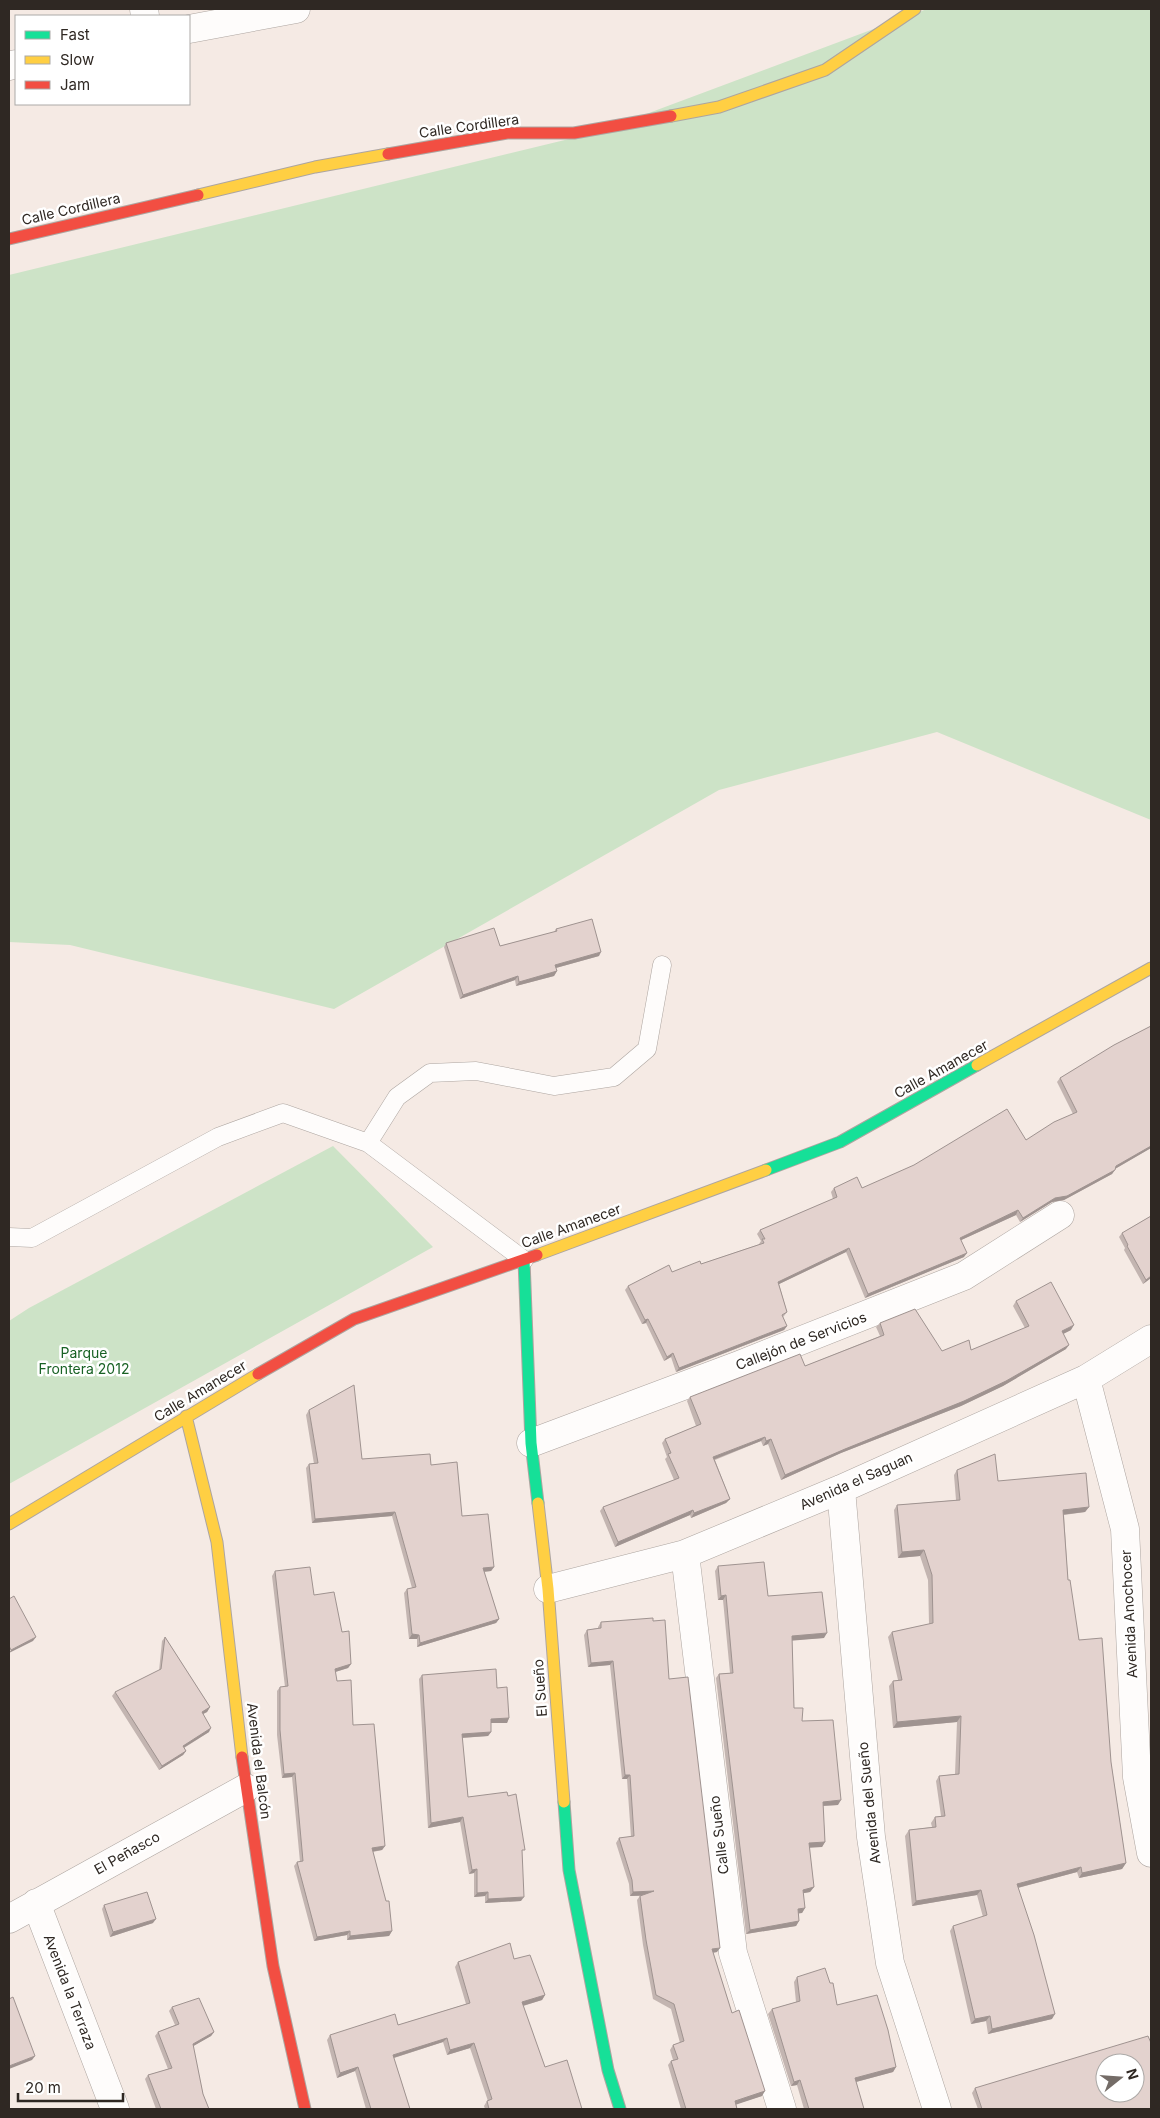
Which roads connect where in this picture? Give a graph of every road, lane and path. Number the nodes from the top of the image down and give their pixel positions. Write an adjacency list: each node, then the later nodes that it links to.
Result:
1 (296, 9): 3 (street)
2 (916, 9): 4 (street, Calle Cordillera)
3 (190, 29)
4 (9, 239)
5 (662, 965): 7 (lane)
6 (1151, 968): 10 (street, Calle Amanecer)
7 (368, 1142): 9 (lane); 10 (lane)
8 (1060, 1215): 14 (street, Callejón de Servicios)
9 (9, 1237)
10 (524, 1260): 13 (street, Calle Amanecer); 14 (street, El Sueño)
11 (1151, 1338): 12 (street, Avenida el Saguan)
12 (1086, 1379): 15 (street, Avenida el Saguan); 20 (street, Avenida Anochocer)
13 (186, 1416): 16 (street, Calle Amanecer); 19 (street, Avenida el Balcón)
14 (531, 1443): 18 (street, El Sueño)
15 (841, 1489): 17 (street, Avenida el Saguan); 27 (street, Avenida del Sueño)
16 (9, 1524)
17 (685, 1554): 18 (street, Avenida el Saguan); 26 (street, Calle Sueño)
18 (548, 1589): 25 (street, El Sueño)
19 (246, 1788): 21 (street, El Peñasco); 24 (street, Avenida el Balcón)
20 (1151, 1853)
21 (36, 1903): 22 (street, El Peñasco); 23 (street, Avenida la Terraza)
22 (9, 1919)
23 (115, 2109)
24 (305, 2109)
25 (620, 2109)
26 (782, 2109)
27 (937, 2109)

